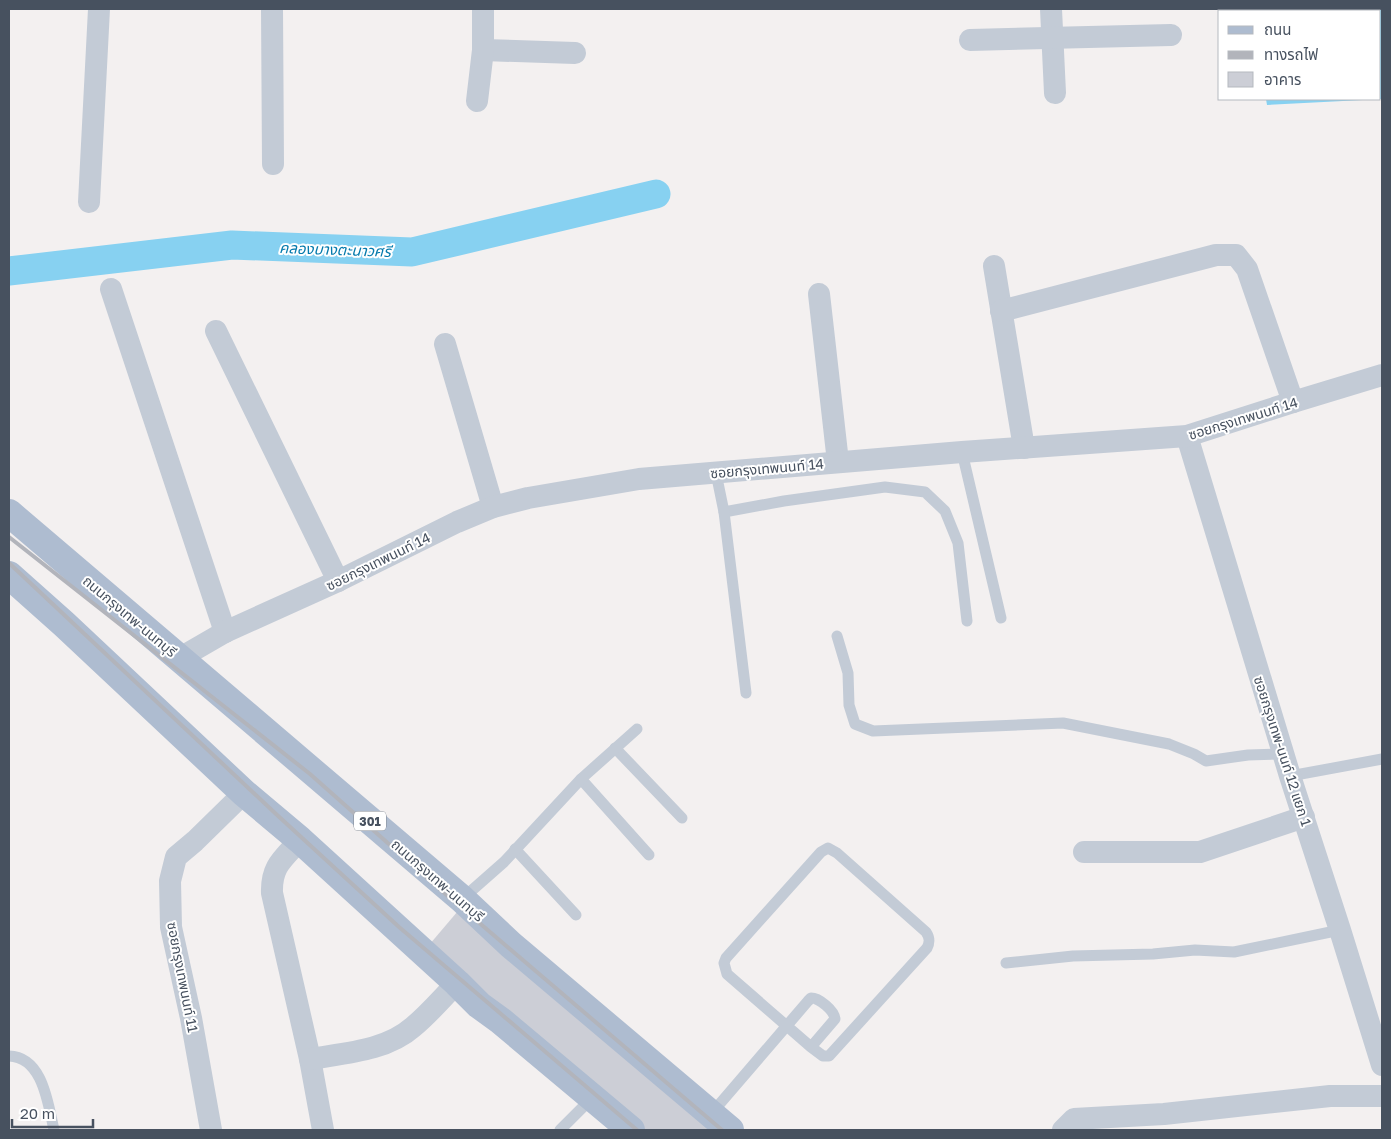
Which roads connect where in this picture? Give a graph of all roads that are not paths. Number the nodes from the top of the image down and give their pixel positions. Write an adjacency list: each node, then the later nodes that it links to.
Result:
1 (99, 9): 13 (street)
2 (272, 9): 12 (street)
3 (483, 9): 8 (street)
4 (1051, 9): 6 (street)
5 (1172, 35): 6 (street)
6 (1052, 37): 7 (street); 10 (street)
7 (970, 40)
8 (483, 50): 9 (street); 11 (street)
9 (575, 53)
10 (1055, 93)
11 (477, 101)
12 (273, 164)
13 (89, 202)
14 (994, 266): 17 (street)
15 (110, 289): 34 (street)
16 (819, 294): 25 (street)
17 (1001, 311): 21 (street); 23 (street)
18 (216, 331): 31 (street)
19 (445, 344): 27 (street)
20 (1382, 375): 21 (street, ซอยกรุงเทพนนท์ 14)
21 (1293, 402): 22 (street, ซอยกรุงเทพนนท์ 14)
22 (1187, 436): 23 (street, ซอยกรุงเทพนนท์ 14); 40 (street, ซอยกรุงเทพ-นนท์ 12 แยก 1)
23 (1024, 448): 24 (street, ซอยกรุงเทพนนท์ 14)
24 (962, 452): 25 (street, ซอยกรุงเทพนนท์ 14); 32 (lane)
25 (838, 462): 26 (street, ซอยกรุงเทพนนท์ 14)
26 (716, 473): 27 (street, ซอยกรุงเทพนนท์ 14); 28 (lane)
27 (493, 507): 31 (street, ซอยกรุงเทพนนท์ 14)
28 (724, 512): 33 (lane); 37 (lane)
29 (9, 513): 36 (main road, ถนนกรุงเทพ-นนทบุรี / 301)
30 (9, 575): 44 (main road)
31 (338, 581): 34 (street, ซอยกรุงเทพนนท์ 14)
32 (1001, 618)
33 (967, 621)
34 (225, 632): 36 (street, ซอยกรุงเทพนนท์ 14)
35 (837, 636): 40 (lane)
36 (180, 658): 51 (main road, ถนนกรุงเทพ-นนทบุรี / 301)
37 (746, 693)
38 (637, 729): 39 (lane)
39 (615, 748): 43 (lane); 46 (lane)
40 (1283, 754): 42 (street, ซอยกรุงเทพ-นนท์ 12 แยก 1)
41 (1382, 759): 42 (lane)
42 (1290, 776): 45 (street, ซอยกรุงเทพ-นนท์ 12 แยก 1)
43 (581, 779): 48 (lane); 50 (lane)
44 (244, 793): 47 (main road); 65 (street, ซอยกรุงเทพนนท์ 11)
45 (1304, 817): 49 (street); 53 (street, ซอยกรุงเทพ-นนท์ 12 แยก 1)
46 (682, 818)
47 (300, 840): 55 (main road); 59 (street)
48 (515, 849): 51 (lane); 52 (lane)
49 (1084, 852)
50 (648, 855)
51 (462, 899): 63 (main road, ถนนกรุงเทพ-นนทบุรี / 301)
52 (576, 915)
53 (1340, 930): 54 (lane); 60 (street, ซอยกรุงเทพ-นนท์ 12 แยก 1)
54 (1006, 963)
55 (457, 983): 59 (street); 62 (main road)
56 (787, 1026): 57 (lane); 57 (lane); 57 (lane); 63 (lane)
57 (811, 1047)
58 (9, 1056): 64 (lane)
59 (310, 1059): 66 (street)
60 (1382, 1065)
61 (1382, 1096): 69 (street)
62 (592, 1098): 67 (lane); 68 (main road)
63 (720, 1123)
64 (54, 1130)
65 (211, 1130)
66 (323, 1130)
67 (560, 1130)
68 (631, 1130)
69 (1063, 1130)

